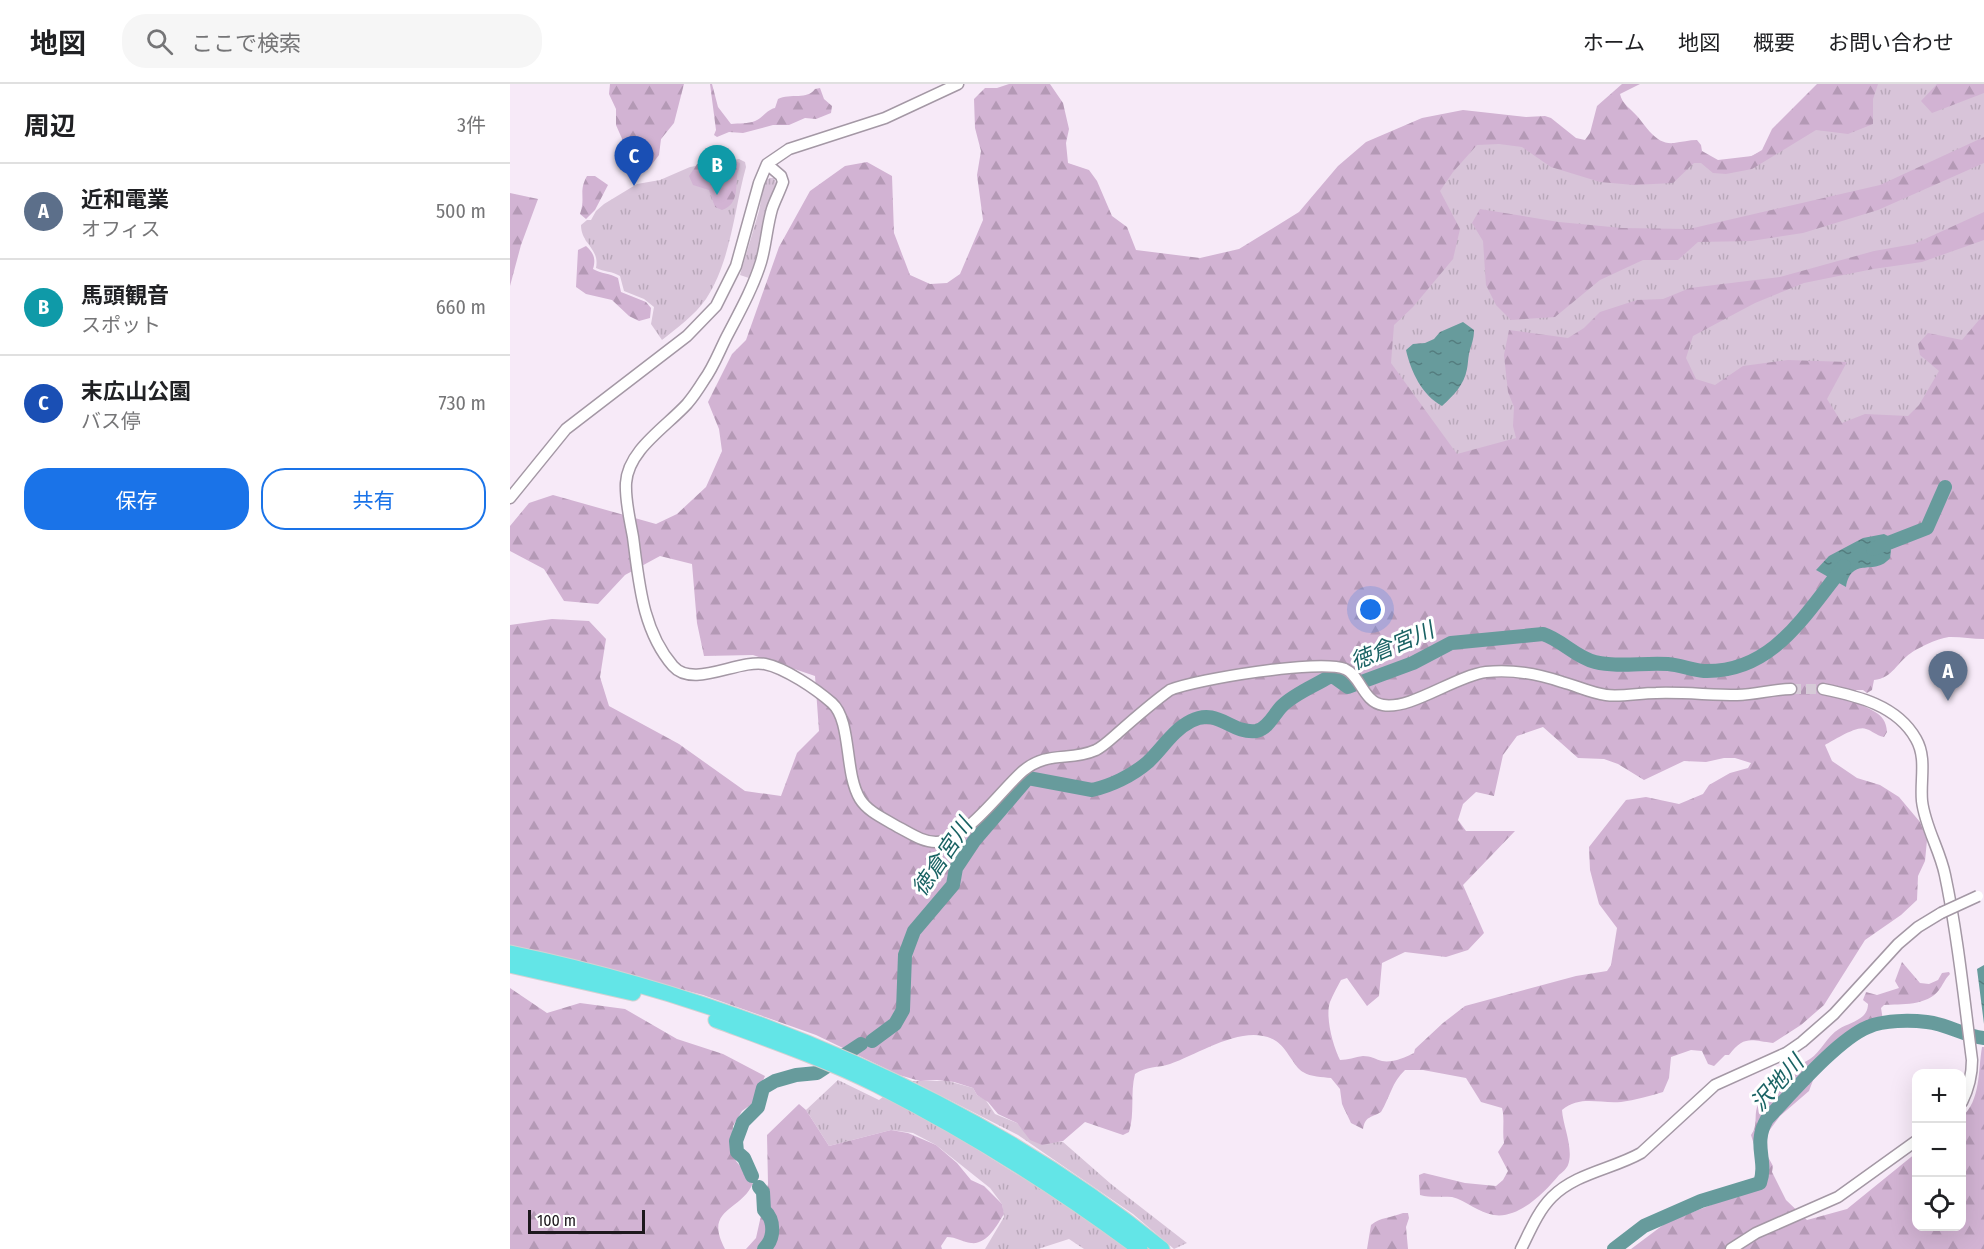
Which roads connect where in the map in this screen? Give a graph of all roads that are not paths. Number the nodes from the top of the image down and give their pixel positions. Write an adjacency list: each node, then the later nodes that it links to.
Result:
1 (958, 84): 2 (street)
2 (767, 164): 3 (street); 4 (street)
3 (510, 498)
4 (1791, 689)
5 (1823, 689): 11 (street)
6 (1981, 895): 15 (street, bridge)
7 (510, 953): 9 (highway)
8 (510, 965): 9 (highway)
9 (711, 1013): 10 (highway)
10 (878, 1080): 13 (highway); 14 (highway)
11 (1966, 1093)
12 (1912, 1145): 16 (street)
13 (1140, 1249)
14 (1162, 1249)
15 (1521, 1249)
16 (1731, 1249)

